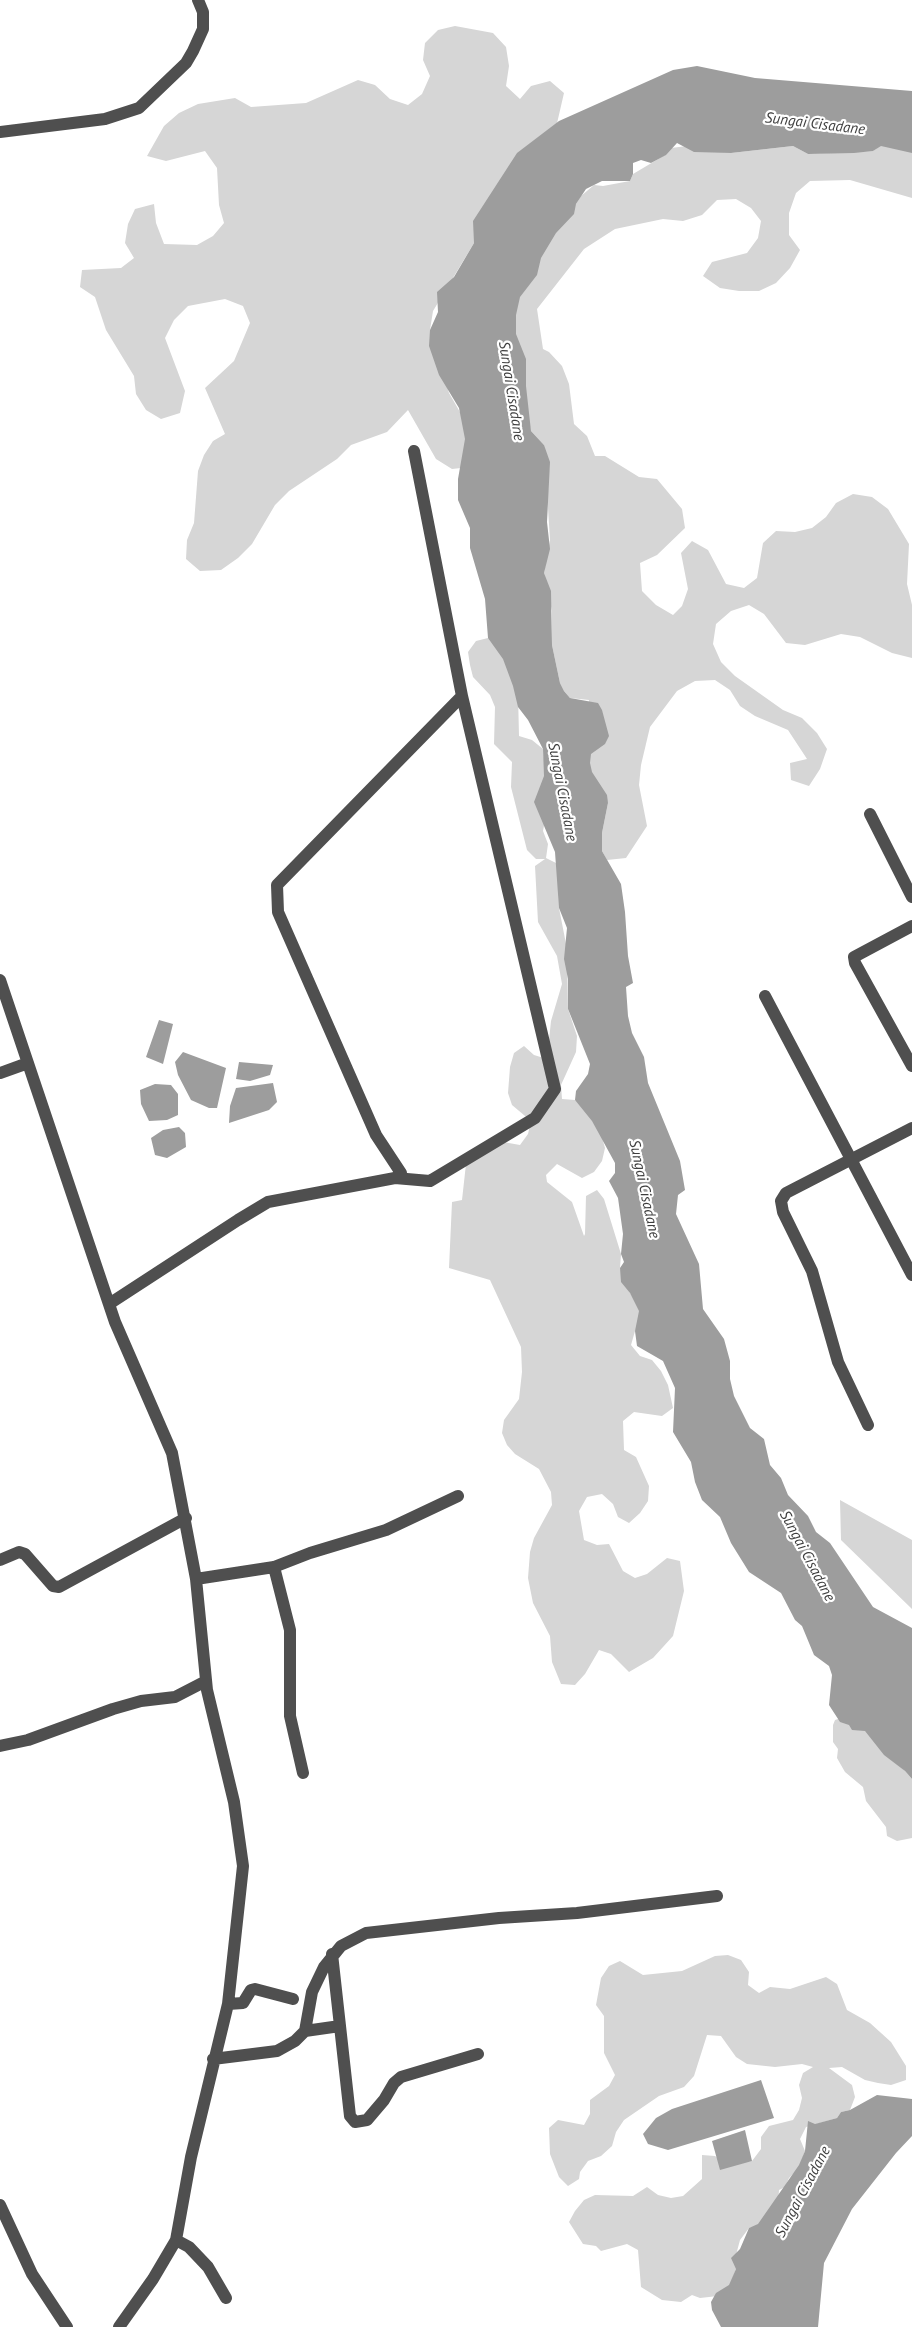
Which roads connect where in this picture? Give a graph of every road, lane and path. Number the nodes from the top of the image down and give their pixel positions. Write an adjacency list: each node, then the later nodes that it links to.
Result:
1 (198, 0): 2 (street)
2 (0, 132)
3 (414, 451): 4 (street)
4 (462, 696): 15 (street); 15 (street)
5 (870, 814): 6 (street)
6 (912, 897)
7 (912, 926): 11 (street)
8 (0, 980): 10 (street)
9 (765, 996): 14 (street)
10 (28, 1063): 12 (street); 17 (street)
11 (912, 1066)
12 (0, 1073)
13 (912, 1128): 14 (street)
14 (851, 1159): 16 (street); 18 (street)
15 (395, 1178): 17 (street)
16 (912, 1275)
17 (109, 1304): 20 (street)
18 (868, 1425)
19 (458, 1496): 22 (street)
20 (186, 1518): 21 (street); 23 (street)
21 (0, 1560)
22 (274, 1567): 23 (street); 26 (street)
23 (196, 1579): 24 (street)
24 (206, 1682): 25 (street); 30 (street)
25 (0, 1746)
26 (304, 1773)
27 (717, 1896): 28 (street)
28 (332, 1954): 31 (street); 32 (street)
29 (293, 1999): 30 (street)
30 (228, 2004): 34 (street)
31 (340, 2026): 32 (street); 33 (street)
32 (305, 2031): 34 (street)
33 (478, 2054)
34 (213, 2058): 36 (street)
35 (0, 2205): 38 (street)
36 (176, 2240): 37 (street); 39 (street)
37 (226, 2298)
38 (67, 2327)
39 (119, 2327)

